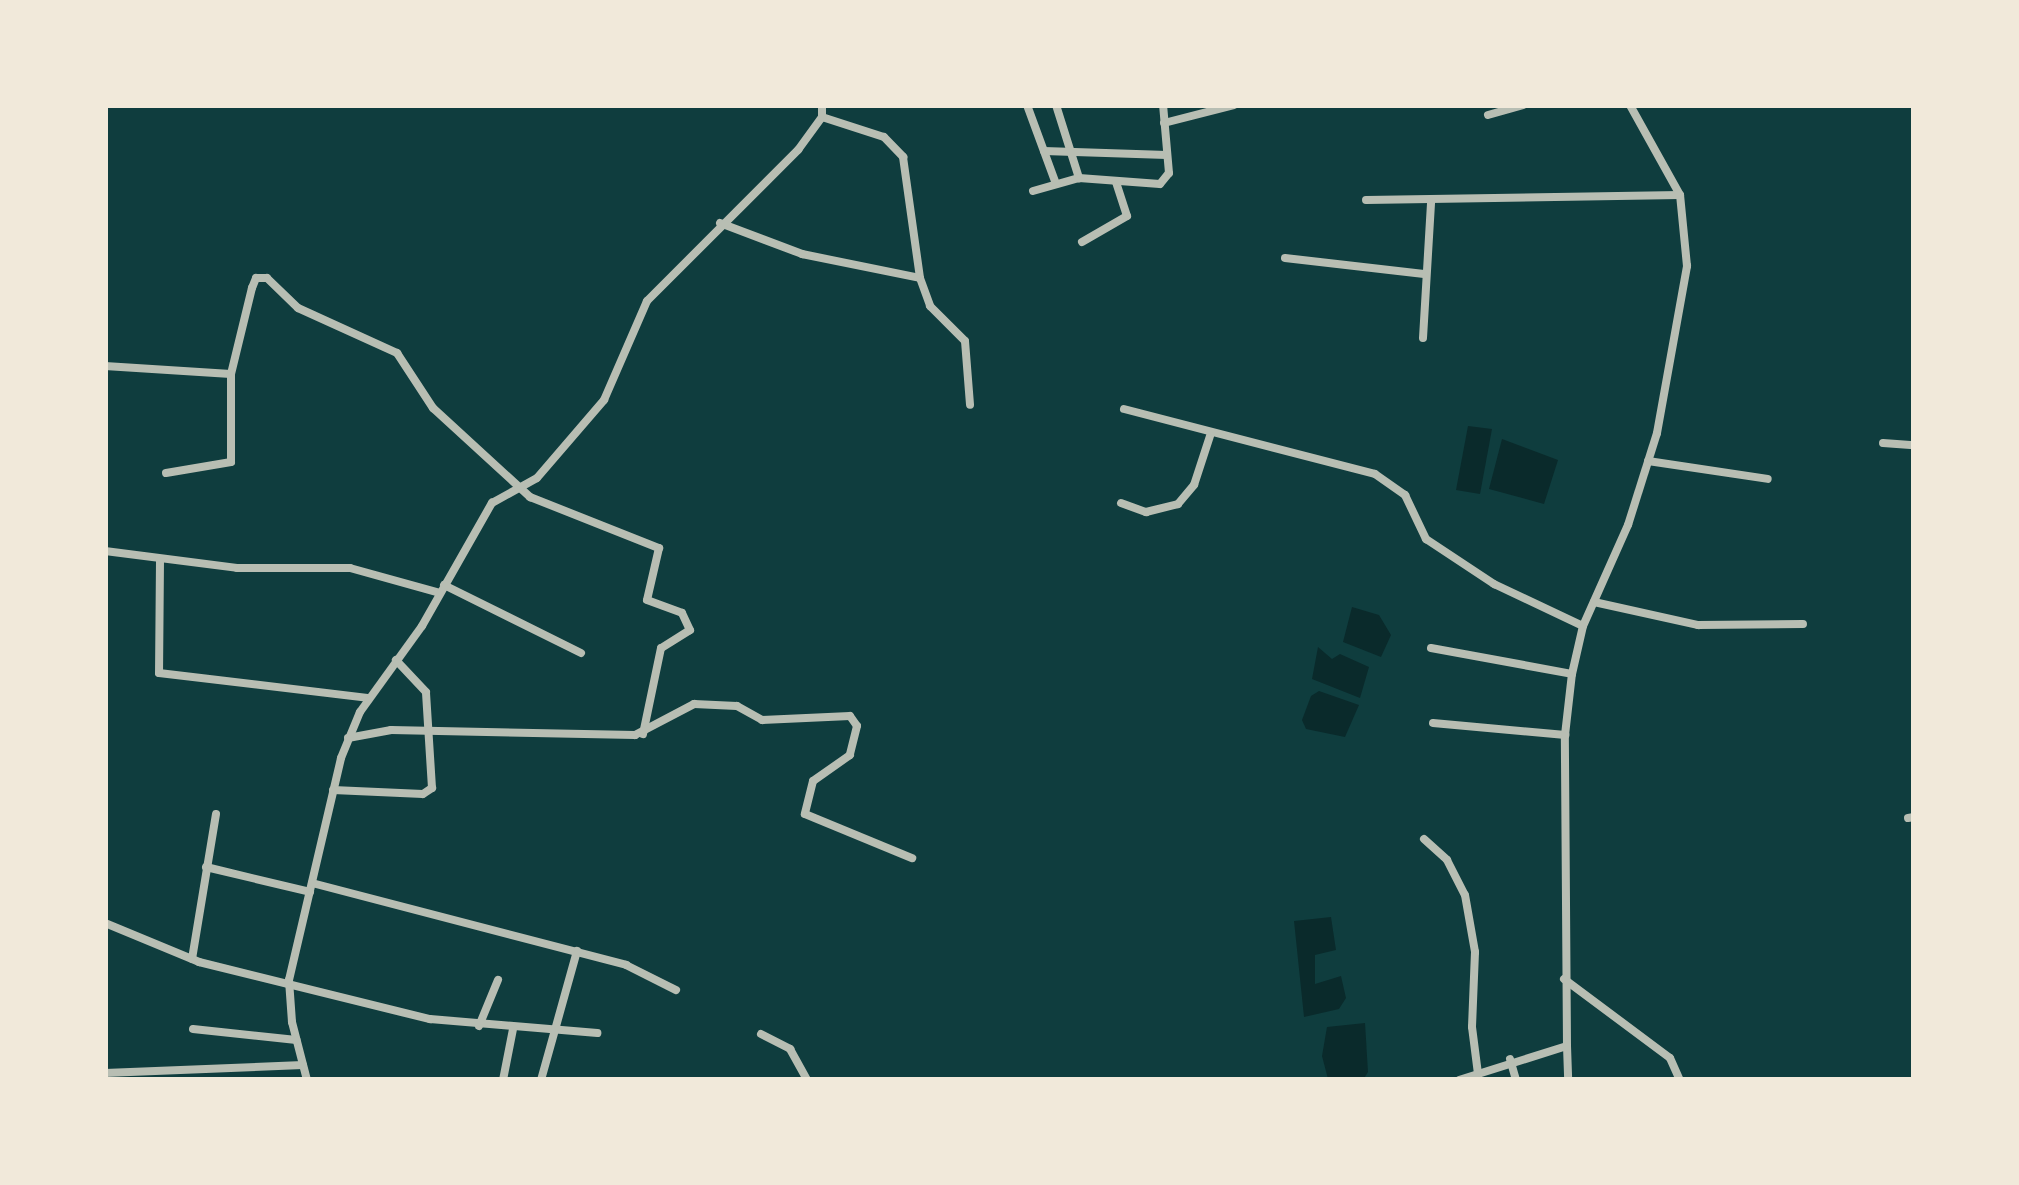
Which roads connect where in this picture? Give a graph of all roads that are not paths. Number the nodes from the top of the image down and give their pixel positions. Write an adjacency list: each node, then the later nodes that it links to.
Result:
1 (822, 105): 9 (street)
2 (1027, 105): 12 (street)
3 (1056, 105): 11 (street)
4 (1163, 105): 10 (street)
5 (1234, 105): 10 (street)
6 (1524, 105): 8 (street)
7 (1630, 105): 18 (street)
8 (1488, 115)
9 (822, 117): 21 (street); 25 (street)
10 (1164, 123): 13 (street)
11 (1069, 148): 12 (street); 13 (street); 14 (street)
12 (1044, 150): 15 (street)
13 (1166, 155): 16 (street)
14 (1078, 178): 15 (street); 16 (street)
15 (1055, 181): 17 (street)
16 (1116, 182): 22 (street)
17 (1033, 190)
18 (1680, 195): 20 (street); 34 (street)
19 (1366, 200): 20 (street)
20 (1431, 202): 24 (street)
21 (720, 223): 25 (street); 37 (street)
22 (1082, 242)
23 (1286, 258): 24 (street)
24 (1424, 274): 26 (street)
25 (920, 278): 29 (street)
26 (1423, 338)
27 (105, 366): 28 (street)
28 (231, 374): 35 (street); 37 (street)
29 (970, 405)
30 (1124, 409): 31 (street)
31 (1210, 436): 38 (street); 44 (street)
32 (1884, 443): 33 (street)
33 (1914, 444)
34 (1648, 461): 36 (street); 42 (street)
35 (166, 473)
36 (1768, 479)
37 (520, 486): 41 (street); 52 (street)
38 (1121, 503)
39 (105, 550): 40 (street)
40 (160, 561): 41 (street); 49 (street)
41 (442, 589): 46 (street); 47 (street)
42 (1594, 602): 43 (street); 44 (street)
43 (1803, 624)
44 (1583, 626): 48 (street)
45 (1430, 648): 48 (street)
46 (581, 653)
47 (396, 660): 49 (street); 51 (street)
48 (1572, 674): 53 (street)
49 (368, 698): 54 (street)
50 (1432, 723): 53 (street)
51 (432, 732): 52 (street); 54 (street); 55 (street)
52 (643, 734): 58 (street)
53 (1565, 734): 66 (street)
54 (348, 738): 55 (street)
55 (333, 790): 60 (street)
56 (216, 814): 59 (street)
57 (1424, 838): 79 (street)
58 (912, 858)
59 (206, 867): 60 (street); 63 (street)
60 (311, 887): 62 (street); 64 (street)
61 (105, 923): 63 (street)
62 (577, 951): 67 (street); 71 (street)
63 (192, 959): 64 (street)
64 (289, 980): 68 (street); 74 (street)
65 (498, 980): 68 (street)
66 (1564, 980): 75 (street); 88 (street)
67 (676, 990)
68 (479, 1026): 70 (street)
69 (193, 1029): 74 (street)
70 (513, 1029): 71 (street); 82 (street)
71 (555, 1032): 72 (street); 83 (street)
72 (597, 1033)
73 (760, 1034): 84 (street)
74 (296, 1040): 77 (street)
75 (1567, 1046): 76 (street); 87 (street)
76 (1510, 1060): 79 (street); 86 (street)
77 (303, 1066): 80 (street); 81 (street)
78 (105, 1073): 80 (street)
79 (1478, 1074): 85 (street)
80 (133, 1076)
81 (307, 1080)
82 (503, 1080)
83 (541, 1080)
84 (807, 1080)
85 (1459, 1080)
86 (1516, 1080)
87 (1568, 1080)
88 (1680, 1080)

